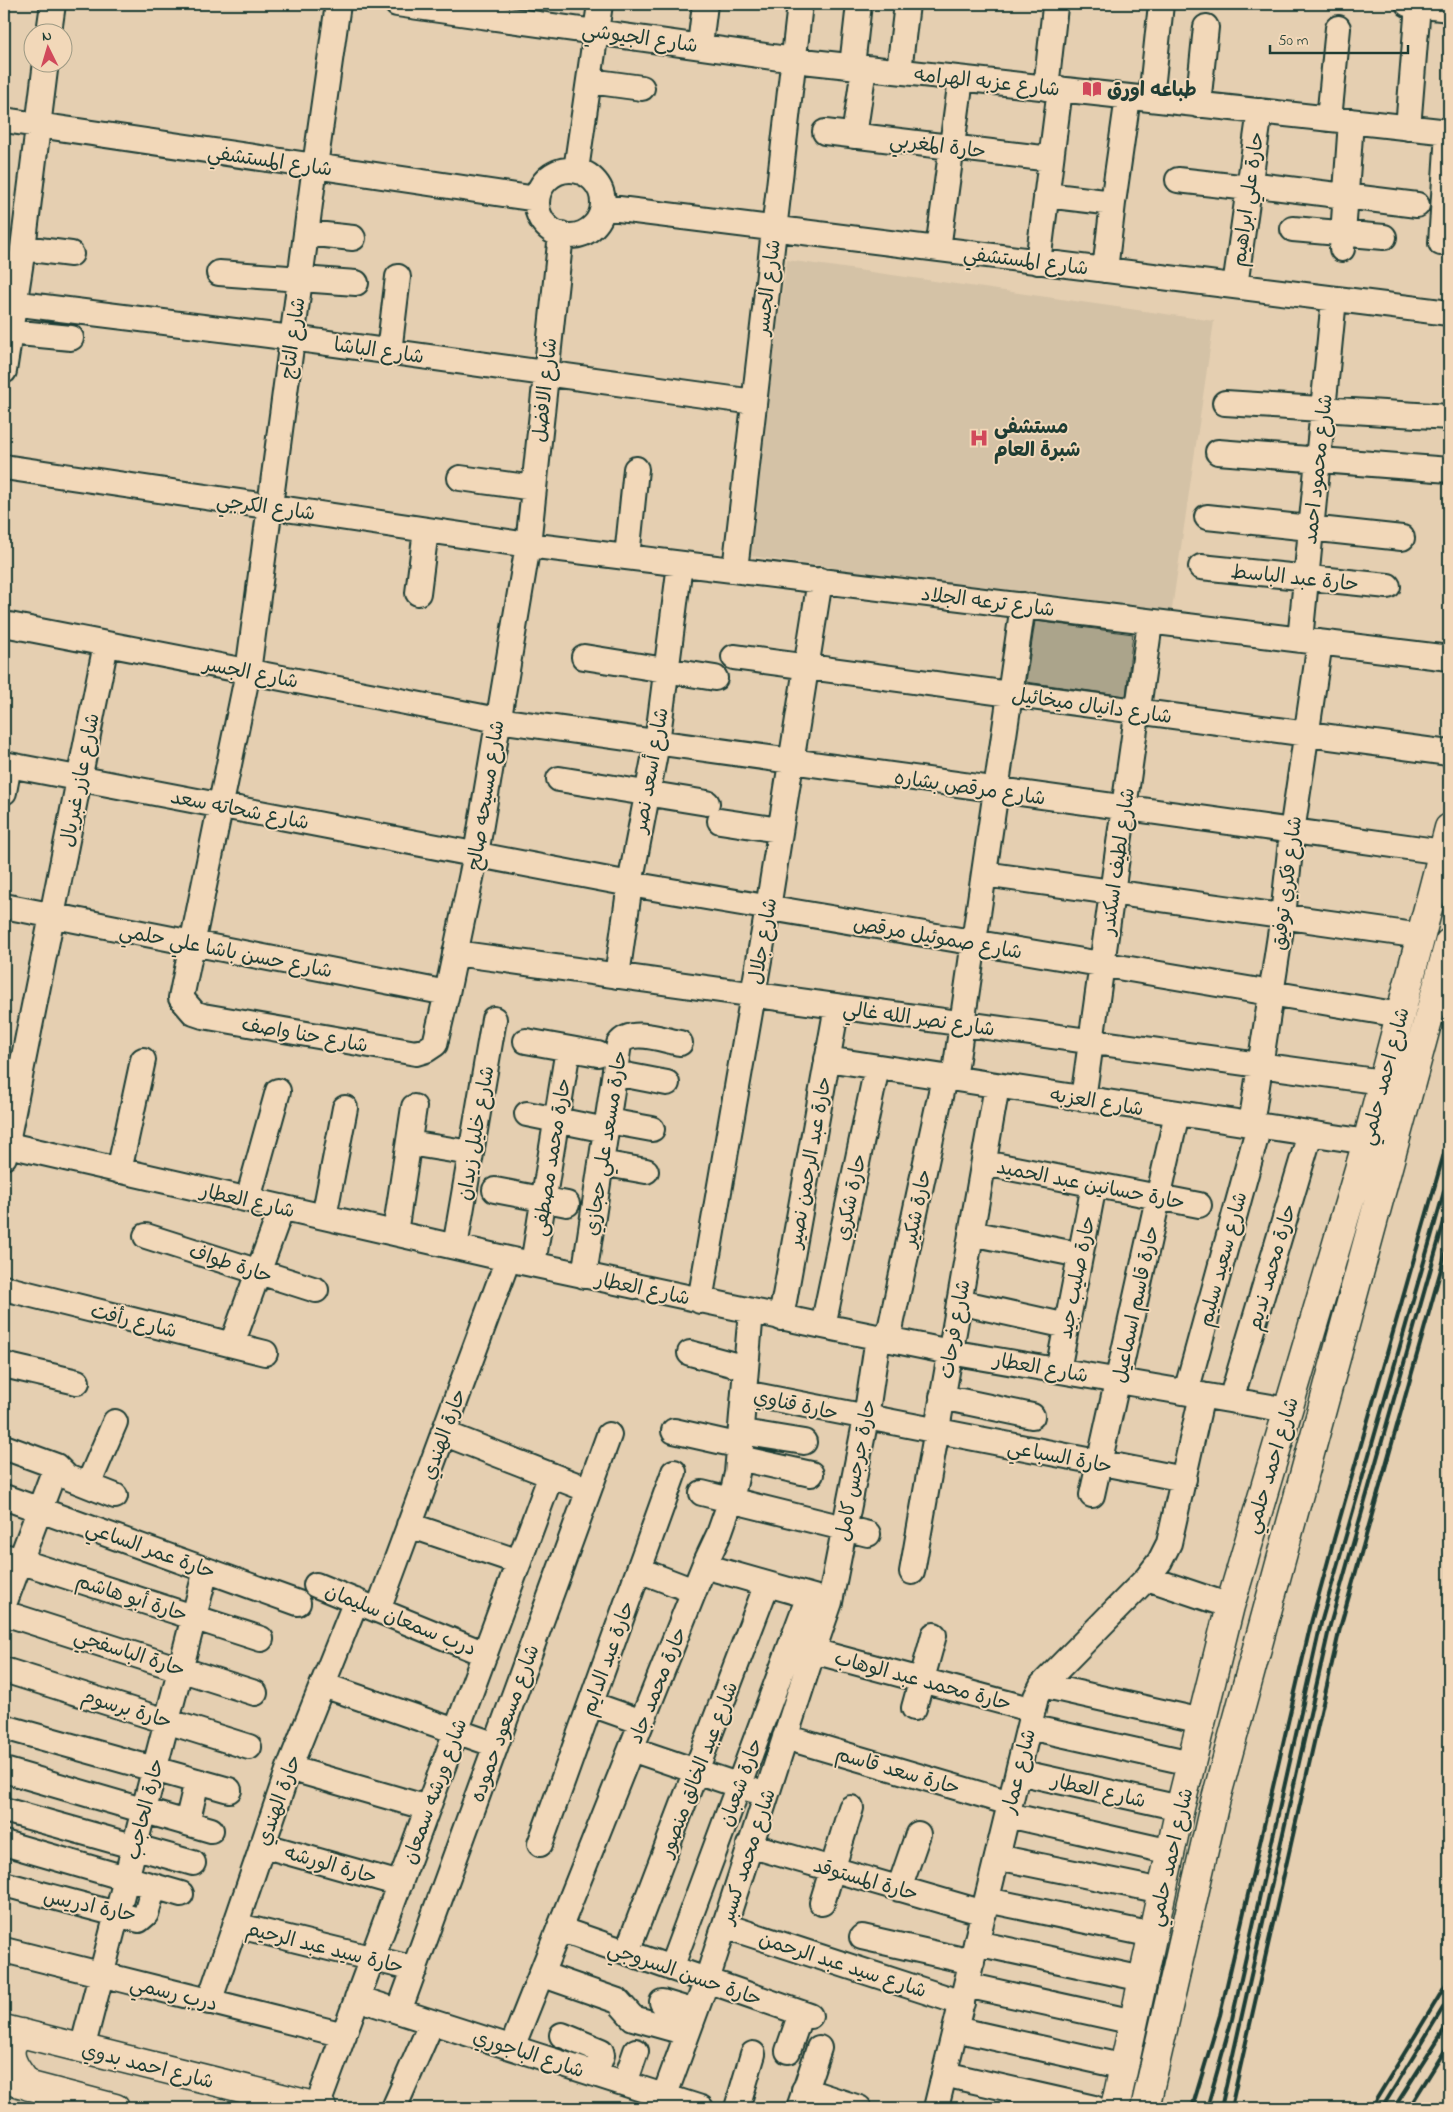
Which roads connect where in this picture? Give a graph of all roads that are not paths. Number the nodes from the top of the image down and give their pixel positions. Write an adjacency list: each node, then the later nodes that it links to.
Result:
1 (53, 4): 13 (street)
2 (338, 4): 38 (street, شارع التاج)
3 (398, 4): 16 (street, شارع الجيوشي)
4 (600, 4): 16 (street)
5 (705, 4): 17 (street)
6 (800, 4): 18 (street, شارع الجسر)
7 (859, 4): 19 (street)
8 (907, 4): 20 (street)
9 (1161, 4): 26 (street)
10 (1413, 4): 12 (street); 32 (street)
11 (1055, 7): 25 (street)
12 (1449, 9)
13 (50, 22)
14 (1206, 27): 27 (street)
15 (1338, 28): 30 (street)
16 (596, 31): 17 (street, شارع الجيوشي); 23 (street)
17 (700, 45): 18 (street, شارع الجيوشي)
18 (794, 60): 19 (street, شارع عزبه الهرامه); 48 (street, شارع الجسر)
19 (858, 67): 20 (street, شارع عزبه الهرامه); 35 (street)
20 (898, 71): 22 (street, شارع عزبه الهرامه)
21 (45, 72): 31 (street)
22 (961, 79): 25 (street, شارع عزبه الهرامه); 36 (street)
23 (590, 80): 24 (street); 39 (street)
24 (642, 88)
25 (1053, 88): 26 (street, شارع عزبه الهرامه); 37 (street)
26 (1140, 98): 27 (street, شارع عزبه الهرامه); 45 (street)
27 (1198, 105): 28 (street, شارع عزبه الهرامه)
28 (1260, 111): 30 (street, شارع عزبه الهرامه); 41 (street, حارة علي ابراهيم)
29 (4, 120): 31 (street, شارع المستشفي)
30 (1340, 120): 32 (street, شارع عزبه الهرامه); 43 (street)
31 (38, 125): 38 (street, شارع المستشفي); 56 (street)
32 (1408, 128): 34 (street, شارع عزبه الهرامه)
33 (825, 132): 35 (street, حارة المغربي)
34 (1449, 132): 55 (street)
35 (854, 136): 36 (street, حارة المغربي)
36 (952, 146): 37 (street, حارة المغربي); 57 (street)
37 (1051, 159): 42 (street)
38 (315, 166): 44 (street, شارع المستشفي); 50 (street, شارع التاج)
39 (576, 170): 44 (street); 47 (street)
40 (1178, 180): 41 (street)
41 (1249, 186): 43 (street); 65 (street, حارة علي ابراهيم)
42 (1046, 195): 45 (street); 59 (street)
43 (1346, 196): 46 (street); 54 (street)
44 (537, 200): 51 (street)
45 (1113, 203): 60 (street)
46 (1417, 205)
47 (603, 208): 48 (street, شارع المستشفي); 51 (street)
48 (774, 229): 57 (street, شارع المستشفي); 75 (street, شارع الجسر)
49 (1293, 229): 54 (street)
50 (306, 232): 53 (street); 63 (street, شارع التاج)
51 (562, 234): 74 (street, شارع الافضل)
52 (1384, 237): 54 (street)
53 (353, 238)
54 (1343, 241)
55 (1441, 243)
56 (23, 248): 58 (street); 67 (street)
57 (938, 249): 59 (street, شارع المستشفي)
58 (71, 254)
59 (1038, 262): 60 (street, شارع المستشفي)
60 (1105, 270): 65 (street, شارع المستشفي)
61 (219, 273): 63 (street)
62 (398, 277): 72 (street)
63 (300, 279): 64 (street); 71 (street, شارع التاج)
64 (356, 283)
65 (1235, 286): 66 (street, شارع المستشفي)
66 (1334, 299): 68 (street, شارع المستشفي); 77 (street, شارع محمود احمد)
67 (8, 302): 69 (street); 71 (street, شارع الباشا)
68 (1449, 313)
69 (9, 332): 70 (street); 73 (street)
70 (71, 338)
71 (292, 338): 72 (street, شارع الباشا); 86 (street, شارع التاج)
72 (389, 352): 74 (street, شارع الباشا)
73 (4, 371)
74 (546, 374): 75 (street, شارع الباشا); 85 (street, شارع الافضل)
75 (754, 402): 95 (street, شارع الجسر)
76 (1225, 402): 77 (street)
77 (1324, 409): 78 (street); 80 (street, شارع محمود احمد)
78 (1449, 417)
79 (1218, 452): 80 (street)
80 (1318, 460): 83 (street); 88 (street, شارع محمود احمد)
81 (4, 467): 86 (street, شارع الكرجي)
82 (636, 469): 92 (street)
83 (1449, 470)
84 (460, 478): 85 (street)
85 (534, 488): 91 (street, شارع الافضل)
86 (271, 506): 89 (street, شارع الكرجي); 110 (street, شارع التاج)
87 (1207, 517): 88 (street)
88 (1312, 528): 90 (street); 96 (street, شارع محمود احمد)
89 (426, 530): 91 (street, شارع الكرجي); 99 (street)
90 (1402, 538)
91 (528, 545): 92 (street, شارع ترعه الجلاد); 114 (street, شارع مسيحه صالح)
92 (627, 557): 93 (street, شارع ترعه الجلاد)
93 (680, 564): 95 (street, شارع ترعه الجلاد); 109 (street, شارع أسعد نصر)
94 (1201, 567): 96 (street, حارة عبد الباسط)
95 (734, 570): 97 (street, شارع ترعه الجلاد)
96 (1306, 578): 98 (street, حارة عبد الباسط); 103 (street, شارع محمود احمد)
97 (820, 580): 100 (street, شارع ترعه الجلاد); 108 (street, شارع جلال)
98 (1388, 586)
99 (418, 593)
100 (1023, 605): 101 (street, شارع ترعه الجلاد); 112 (street, حارة شكير)
101 (1150, 623): 103 (street, شارع ترعه الجلاد); 113 (street, شارع لطيف اسكندر)
102 (4, 624): 104 (street, شارع الجسر)
103 (1310, 641): 107 (street, شارع ترعه الجلاد); 115 (street, شارع فكري توفيق)
104 (106, 644): 110 (street, شارع الجسر); 120 (street, شارع عازر غبريال)
105 (584, 657): 109 (street)
106 (734, 657): 108 (street, شارع دانيال ميخائيل)
107 (1449, 658)
108 (806, 666): 112 (street, شارع دانيال ميخائيل); 118 (street, شارع جلال)
109 (666, 669): 111 (street); 116 (street, شارع أسعد نصر)
110 (248, 672): 114 (street, شارع الجسر); 125 (street, شارع التاج)
111 (715, 678)
112 (1010, 694): 113 (street, شارع دانيال ميخائيل); 122 (street, حارة شكير)
113 (1138, 712): 115 (street, شارع دانيال ميخائيل); 126 (street, شارع لطيف اسكندر)
114 (498, 720): 116 (street, شارع مرقص بشاره); 130 (street, شارع مسيحه صالح)
115 (1306, 734): 117 (street, شارع دانيال ميخائيل); 128 (street, شارع فكري توفيق)
116 (657, 744): 118 (street, شارع مرقص بشاره); 124 (street, شارع أسعد نصر)
117 (1449, 753)
118 (791, 762): 122 (street, شارع مرقص بشاره); 127 (street, شارع جلال)
119 (6, 764): 120 (street, شارع شحاته سعد); 123 (street)
120 (79, 778): 125 (street, شارع شحاته سعد); 136 (street, شارع عازر غبريال)
121 (559, 779): 124 (street)
122 (996, 791): 126 (street, شارع مرقص بشاره); 131 (street, حارة شكير)
123 (4, 792)
124 (647, 793): 127 (street); 132 (street, شارع أسعد نصر)
125 (221, 806): 130 (street, شارع شحاته سعد); 139 (street, شارع التاج)
126 (1125, 808): 128 (street, شارع مرقص بشاره); 133 (street, شارع لطيف اسكندر)
127 (780, 830): 135 (street, شارع جلال)
128 (1292, 832): 129 (street, شارع مرقص بشاره); 137 (street, شارع فكري توفيق)
129 (1446, 840): 138 (main road, شارع احمد حلمي)
130 (476, 854): 132 (street, شارع صموئيل مرقص); 142 (street, شارع مسيحه صالح)
131 (984, 874): 133 (street); 140 (street, حارة شكير)
132 (630, 884): 135 (street, شارع صموئيل مرقص); 144 (street, شارع أسعد نصر)
133 (1112, 892): 137 (street); 143 (street, شارع لطيف اسكندر)
134 (4, 906): 136 (street, شارع حسن باشا علي حلمي)
135 (768, 908): 140 (street, شارع صموئيل مرقص); 147 (street, شارع جلال)
136 (52, 916): 139 (street, شارع حسن باشا علي حلمي); 181 (street, شارع عازر غبريال)
137 (1283, 916): 138 (street); 146 (street, شارع فكري توفيق)
138 (1421, 936): 150 (main road, شارع احمد حلمي)
139 (193, 943): 145 (street, شارع حسن باشا علي حلمي); 148 (street, شارع التاج)
140 (974, 943): 143 (street, شارع صموئيل مرقص); 152 (street, حارة شكير)
141 (1449, 943): 305 (main road, شارع احمد حلمي)
142 (455, 953): 144 (street, شارع نصر الله غالي); 145 (street, شارع مسيحه صالح)
143 (1102, 965): 146 (street, شارع صموئيل مرقص); 154 (street, شارع لطيف اسكندر)
144 (618, 976): 147 (street, شارع نصر الله غالي)
145 (448, 993): 156 (street, شارع مسيحه صالح)
146 (1271, 994): 150 (street, شارع صموئيل مرقص); 161 (street, شارع فكري توفيق)
147 (753, 995): 149 (street, شارع نصر الله غالي); 207 (street, شارع جلال)
148 (182, 998): 156 (street, شارع حنا واصف)
149 (837, 1006): 152 (street, شارع نصر الله غالي); 159 (street, حارة عبد الرحمن نصير)
150 (1400, 1016): 165 (main road, شارع احمد حلمي)
151 (494, 1019): 182 (street, شارع خليل زيدان)
152 (962, 1024): 154 (street, شارع نصر الله غالي); 164 (street, حارة شكير)
153 (526, 1041): 157 (street)
154 (1091, 1042): 161 (street, شارع نصر الله غالي); 169 (street, شارع لطيف اسكندر)
155 (680, 1043): 163 (street, حارة مسعد علي حجازي)
156 (434, 1044)
157 (568, 1049): 158 (street); 174 (street, حارة محمد مصطفى)
158 (598, 1054)
159 (827, 1059): 162 (street, شارع العزبه); 210 (street, حارة عبد الرحمن نصير)
160 (143, 1060): 185 (street)
161 (1260, 1066): 165 (street, شارع نصر الله غالي); 176 (street, شارع فكري توفيق)
162 (877, 1067): 164 (street, شارع العزبه); 211 (street, حارة شكري)
163 (615, 1073): 166 (street); 175 (street, حارة مسعد علي حجازي)
164 (949, 1078): 167 (street, شارع العزبه); 213 (street, حارة شكير)
165 (1382, 1082): 179 (main road, شارع احمد حلمي)
166 (668, 1083)
167 (997, 1086): 169 (street, شارع العزبه); 184 (street, شارع فرحات)
168 (278, 1091): 190 (street)
169 (1083, 1099): 172 (street, شارع العزبه)
170 (414, 1107): 180 (street)
171 (345, 1108): 195 (street)
172 (1177, 1113): 176 (street, شارع العزبه); 189 (street, حارة قاسم اسماعيل)
173 (527, 1114): 174 (street)
174 (557, 1120): 175 (street); 191 (street, حارة محمد مصطفى)
175 (607, 1125): 177 (street); 183 (street, حارة مسعد علي حجازي)
176 (1255, 1125): 178 (street, شارع العزبه); 224 (street, شارع سعيد سليم)
177 (652, 1129)
178 (1310, 1134): 179 (street, شارع العزبه); 226 (street, حارة محمد نديم)
179 (1367, 1142): 227 (main road, شارع احمد حلمي)
180 (408, 1143): 182 (street); 196 (street)
181 (5, 1149): 185 (street, شارع العطار)
182 (471, 1153): 199 (street, شارع خليل زيدان)
183 (601, 1163): 186 (street); 204 (street, حارة مسعد علي حجازي)
184 (984, 1163): 187 (street, حارة حسانين عبد الحميد); 197 (street, شارع فرحات)
185 (119, 1170): 190 (street, شارع العطار)
186 (646, 1171)
187 (1094, 1185): 189 (street, حارة حسانين عبد الحميد); 200 (street, حارة صليب جيد)
188 (495, 1190): 191 (street)
189 (1159, 1198): 193 (street, حارة حسانين عبد الحميد); 221 (street, حارة قاسم اسماعيل)
190 (248, 1200): 194 (street, شارع العطار)
191 (544, 1200): 192 (street); 202 (street, حارة محمد مصطفى)
192 (567, 1204)
193 (1199, 1205)
194 (282, 1207): 195 (street, شارع العطار); 203 (street)
195 (324, 1217): 196 (street, شارع العطار)
196 (395, 1233): 199 (street, شارع العطار)
197 (971, 1233): 200 (street); 208 (street, شارع فرحات)
198 (146, 1236): 203 (street, حارة طواف)
199 (455, 1247): 201 (street, شارع العطار)
200 (1080, 1255): 212 (street, حارة صليب جيد)
201 (508, 1259): 202 (street, شارع العطار); 233 (street, حارة الهندي)
202 (533, 1264): 204 (street, شارع العطار)
203 (259, 1272): 206 (street, حارة طواف); 214 (street)
204 (584, 1276): 207 (street, شارع العطار)
205 (4, 1288): 214 (street, شارع رأفت)
206 (316, 1290)
207 (700, 1301): 209 (street, شارع العطار)
208 (959, 1302): 212 (street); 216 (street, شارع فرحات)
209 (751, 1311): 210 (street, شارع العطار); 219 (street, حارة محمد جاد)
210 (781, 1318): 211 (street, شارع العطار)
211 (823, 1326): 213 (street, شارع العطار)
212 (1067, 1326): 220 (street, حارة صليب جيد)
213 (883, 1338): 216 (street, شارع العطار); 229 (street, حارة جرجس كامل)
214 (232, 1344): 215 (street, شارع رأفت)
215 (265, 1352)
216 (950, 1352): 220 (street, شارع العطار); 225 (street, شارع فرحات)
217 (690, 1353): 219 (street)
218 (4, 1365): 222 (street)
219 (746, 1368): 223 (street, حارة محمد جاد)
220 (1058, 1370): 221 (street, شارع العطار)
221 (1119, 1380): 224 (street, شارع العطار); 238 (street, حارة قاسم اسماعيل)
222 (77, 1382)
223 (744, 1393): 229 (street, حارة قناوي); 236 (street, حارة محمد جاد)
224 (1194, 1393): 226 (street, شارع العطار); 243 (street, شارع سعيد سليم)
225 (942, 1397): 228 (street); 232 (street, شارع فرحات)
226 (1231, 1400): 227 (street, شارع العطار)
227 (1288, 1410): 269 (main road, شارع احمد حلمي)
228 (1032, 1416)
229 (866, 1418): 232 (street, حارة قناوي); 253 (street, حارة جرجس كامل)
230 (115, 1422): 244 (street)
231 (674, 1431): 236 (street)
232 (936, 1432): 238 (street, حارة السباعي); 260 (street, شارع فرحات)
233 (443, 1434): 242 (street); 252 (street, حارة الهندي)
234 (609, 1436): 245 (street, شارع مسعود حموده)
235 (804, 1442): 236 (street)
236 (741, 1446): 241 (street); 250 (street, حارة محمد جاد)
237 (4, 1447): 239 (street)
238 (1099, 1463): 243 (street, حارة السباعي); 247 (street, حارة قاسم اسماعيل)
239 (56, 1466): 244 (street); 251 (street)
240 (674, 1472): 259 (street, حارة عبد الدايم)
241 (811, 1474)
242 (551, 1475): 245 (street); 256 (street, شارع ورشه سمعان)
243 (1184, 1479): 261 (street, شارع عمار)
244 (88, 1485): 248 (street)
245 (589, 1490): 291 (street, شارع مسعود حموده)
246 (702, 1493): 250 (street)
247 (1092, 1495)
248 (115, 1496)
249 (4, 1497): 251 (street, حارة عمر الساعي)
250 (731, 1500): 253 (street); 257 (street, حارة محمد جاد)
251 (39, 1508): 255 (street); 258 (street, حارة عمر الساعي)
252 (409, 1526): 256 (street); 268 (street, حارة الهندي)
253 (845, 1529): 254 (street); 265 (street, حارة جرجس كامل)
254 (868, 1534)
255 (12, 1559): 267 (street); 271 (street, حارة أبو هاشم)
256 (519, 1562): 275 (street, شارع ورشه سمعان)
257 (704, 1566): 262 (street); 264 (street, حارة محمد جاد)
258 (206, 1570): 266 (street, حارة عمر الساعي); 271 (street, حارة الحاجب)
259 (639, 1570): 264 (street); 282 (street, حارة عبد الدايم)
260 (912, 1572)
261 (1147, 1578): 269 (street); 280 (street, شارع عمار)
262 (768, 1584): 265 (street); 298 (street, شارع عبد الخالق منصور)
263 (316, 1585): 268 (street, درب سمعان سليمان)
264 (694, 1591): 287 (street, حارة محمد جاد)
265 (819, 1599): 274 (street, شارع محمد كسبر); 301 (street, حارة شعبان)
266 (298, 1603)
267 (4, 1604)
268 (367, 1606): 275 (street, درب سمعان سليمان); 279 (street, حارة الهندي)
269 (1230, 1606): 286 (main road, شارع احمد حلمي)
270 (4, 1612): 276 (street, حارة الباسفجي)
271 (194, 1617): 273 (street, حارة أبو هاشم); 276 (street, حارة الحاجب)
272 (934, 1635): 278 (street)
273 (261, 1639)
274 (812, 1651): 278 (street, حارة محمد عبد الوهاب); 290 (street, شارع محمد كسبر)
275 (485, 1654): 289 (street, شارع ورشه سمعان)
276 (181, 1669): 281 (street, حارة الباسفجي); 285 (street, حارة الحاجب)
277 (4, 1670): 285 (street, حارة برسوم)
278 (922, 1680): 283 (street); 284 (street, حارة محمد عبد الوهاب)
279 (322, 1685): 289 (street); 295 (street, حارة الهندي)
280 (1042, 1685): 284 (street, شارع عمار); 286 (street)
281 (255, 1692)
282 (591, 1704): 287 (street); 315 (street, حارة عبد الدايم)
283 (914, 1708)
284 (1031, 1718): 294 (street, حارة محمد عبد الوهاب); 299 (street, شارع عمار)
285 (167, 1721): 292 (street, حارة برسوم); 296 (street, حارة الحاجب)
286 (1202, 1721): 294 (main road, شارع احمد حلمي)
287 (642, 1722): 293 (street, حارة محمد جاد)
288 (4, 1727): 296 (street)
289 (456, 1732): 291 (street); 306 (street, شارع ورشه سمعان)
290 (785, 1737): 303 (street, شارع محمد كسبر); 308 (street, حارة سعد قاسم)
291 (496, 1745): 343 (street, شارع مسعود حموده)
292 (249, 1746)
293 (631, 1749): 298 (street); 335 (street, حارة محمد جاد)
294 (1191, 1763): 304 (main road, شارع احمد حلمي)
295 (289, 1768): 306 (street); 316 (street, حارة الهندي)
296 (155, 1769): 300 (street); 310 (street, حارة الحاجب)
297 (4, 1770): 310 (street)
298 (697, 1772): 301 (street); 339 (street, شارع عبد الخالق منصور)
299 (1018, 1772): 304 (street, شارع العطار); 308 (street, شارع عمار)
300 (197, 1781): 302 (street); 311 (street)
301 (738, 1786): 303 (street); 342 (street, حارة شعبان)
302 (229, 1790)
303 (766, 1795): 317 (street, شارع محمد كسبر)
304 (1181, 1804): 305 (main road); 319 (main road, شارع احمد حلمي)
305 (1214, 1806): 383 (main road, شارع احمد حلمي)
306 (428, 1808): 325 (street, شارع ورشه سمعان)
307 (851, 1808): 322 (street)
308 (1009, 1809): 319 (street, حارة سعد قاسم); 320 (street, شارع عمار)
309 (4, 1810): 318 (street)
310 (144, 1810): 311 (street); 318 (street, حارة الحاجب)
311 (187, 1823): 312 (street)
312 (211, 1830)
313 (918, 1834): 327 (street)
314 (4, 1843): 323 (street)
315 (540, 1844)
316 (262, 1845): 325 (street, حارة الورشه); 333 (street, حارة الهندي)
317 (749, 1845): 322 (street, حارة المستوقد); 334 (street, شارع محمد كسبر)
318 (135, 1846): 321 (street); 323 (street, حارة الحاجب)
319 (1171, 1852): 328 (main road, شارع احمد حلمي)
320 (997, 1857): 328 (street); 331 (street, شارع عمار)
321 (193, 1863)
322 (833, 1869): 327 (street, حارة المستوقد); 330 (street)
323 (126, 1878): 326 (street); 332 (street, حارة الحاجب)
324 (4, 1884): 332 (street, حارة ادريس)
325 (400, 1884): 341 (street, شارع ورشه سمعان)
326 (154, 1886): 329 (street); 332 (street, حارة ادريس)
327 (899, 1889): 331 (street, حارة المستوقد)
328 (1162, 1891): 336 (main road, شارع احمد حلمي)
329 (181, 1894)
330 (822, 1903)
331 (985, 1907): 336 (street, حارة المستوقد); 340 (street, شارع عمار)
332 (117, 1914): 345 (street, حارة الحاجب)
333 (235, 1925): 341 (street, حارة سيد عبد الرحيم); 350 (street, حارة الهندي)
334 (725, 1926): 347 (street, شارع محمد كسبر); 348 (street, شارع سيد عبد الرحمن)
335 (559, 1929): 339 (street, حارة حسن السروجي); 344 (street, حارة محمد جاد)
336 (1153, 1935): 346 (main road, شارع احمد حلمي)
337 (862, 1937): 340 (street)
338 (4, 1950): 345 (street, درب رسمي)
339 (627, 1952): 342 (street, حارة حسن السروجي)
340 (974, 1952): 346 (street); 348 (street, شارع عمار)
341 (372, 1958): 343 (street, حارة سيد عبد الرحيم); 349 (street, شارع ورشه سمعان)
342 (671, 1968): 347 (street, حارة حسن السروجي)
343 (415, 1969): 352 (street, شارع مسعود حموده)
344 (541, 1974): 355 (street); 360 (street, حارة محمد جاد)
345 (102, 1975): 350 (street, درب رسمي); 362 (street, حارة الحاجب)
346 (1143, 1979): 354 (main road, شارع احمد حلمي)
347 (707, 1980): 355 (street, شارع محمد كسبر); 364 (street, حارة حسن السروجي)
348 (964, 1994): 354 (street, شارع سيد عبد الرحمن); 356 (street, شارع عمار)
349 (357, 1998): 352 (street, شارع الباجوري); 358 (street, شارع ورشه سمعان)
350 (209, 2002): 358 (street, درب رسمي)
351 (662, 2002): 355 (street)
352 (399, 2011): 353 (street, شارع الباجوري)
353 (432, 2022): 360 (street, شارع الباجوري); 376 (street)
354 (1134, 2022): 366 (main road, شارع احمد حلمي)
355 (691, 2023): 373 (street, شارع محمد كسبر)
356 (955, 2030): 366 (street); 368 (street, شارع عمار)
357 (12, 2031): 362 (main road, شارع احمد بدوي); 369 (main road)
358 (344, 2035): 375 (street, شارع ورشه سمعان)
359 (562, 2035): 367 (street)
360 (512, 2047): 367 (street, شارع الباجوري)
361 (819, 2048): 371 (street)
362 (82, 2049): 375 (main road, شارع احمد بدوي)
363 (636, 2051): 370 (street)
364 (788, 2051)
365 (753, 2054): 378 (street)
366 (1125, 2066): 382 (main road, شارع احمد حلمي)
367 (595, 2074): 370 (street, شارع الباجوري)
368 (944, 2074): 380 (street, شارع عمار); 381 (street)
369 (17, 2082): 372 (main road)
370 (625, 2083): 373 (street, شارع الباجوري)
371 (801, 2099): 379 (street)
372 (68, 2102): 374 (main road)
373 (662, 2102): 377 (street, شارع الباجوري)
374 (115, 2108)
375 (320, 2108)
376 (394, 2108)
377 (701, 2108)
378 (737, 2108)
379 (859, 2108)
380 (936, 2108)
381 (1094, 2108)
382 (1114, 2108)
383 (1145, 2108)

